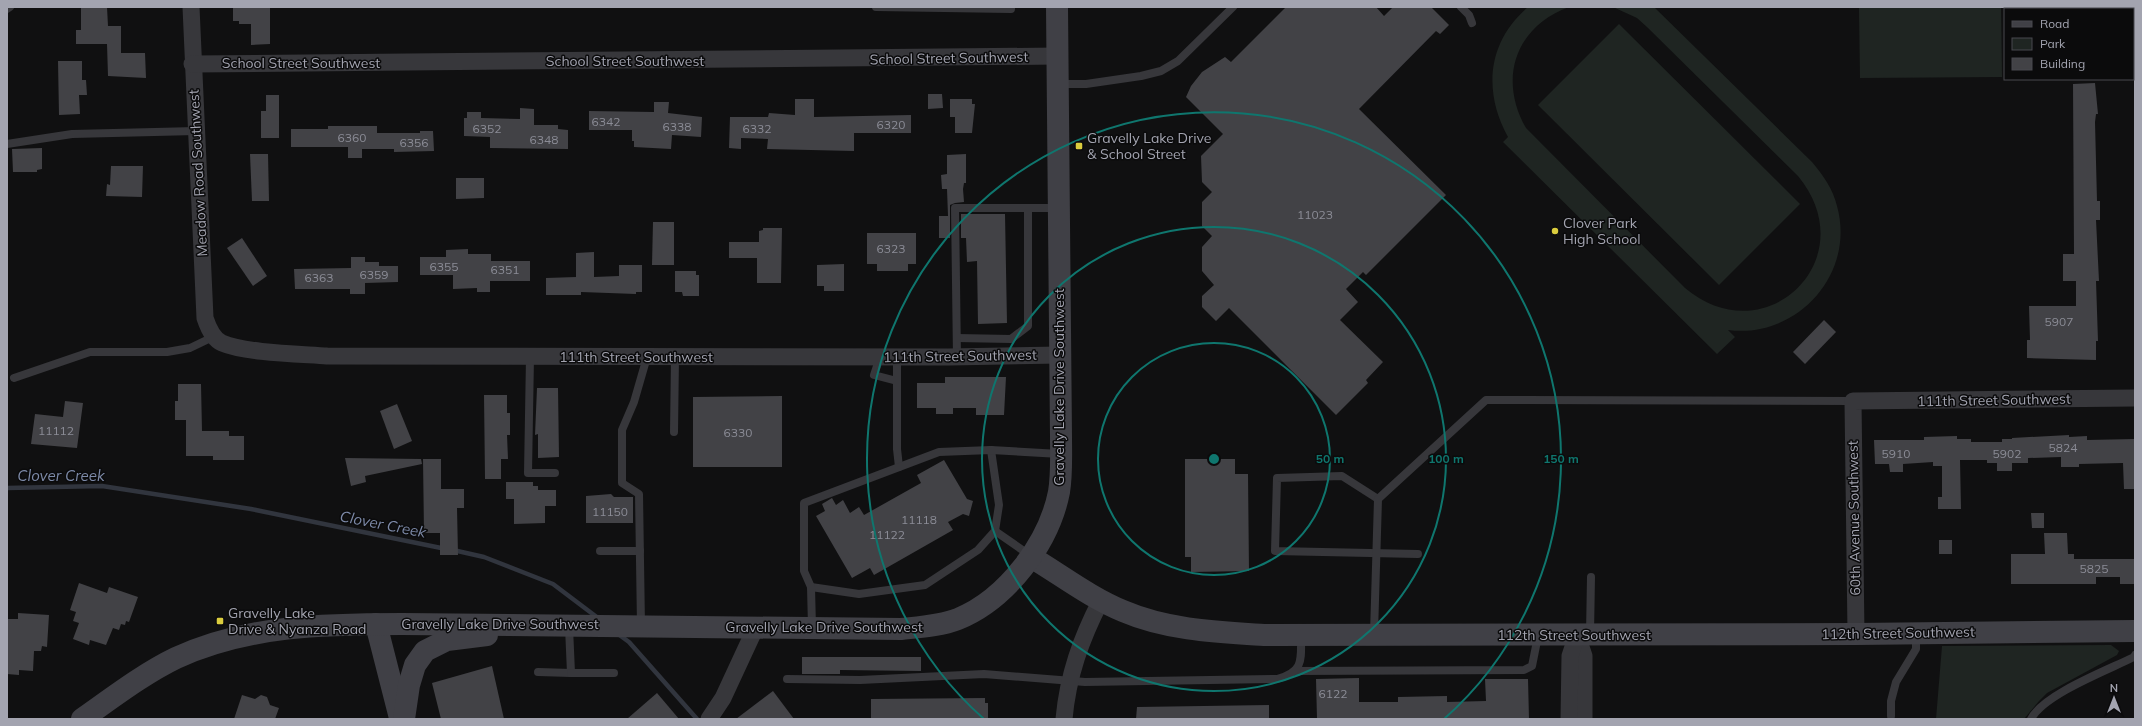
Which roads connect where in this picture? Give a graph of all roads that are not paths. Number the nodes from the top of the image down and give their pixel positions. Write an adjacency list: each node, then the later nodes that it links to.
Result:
1 (10, 7): 8 (lane)
2 (191, 7): 11 (street, Meadow Road Southwest)
3 (876, 7): 4 (lane)
4 (1011, 7)
5 (1057, 7): 10 (main road, Gravelly Lake Drive Southwest)
6 (1234, 7): 12 (lane)
7 (1461, 7): 9 (lane)
8 (7, 9)
9 (1472, 23)
10 (1058, 56): 11 (street, School Street Southwest); 12 (main road, Gravelly Lake Drive Southwest)
11 (192, 64): 13 (street, Meadow Road Southwest)
12 (1058, 84): 16 (main road, Gravelly Lake Drive Southwest)
13 (196, 131): 14 (lane); 17 (street, Meadow Road Southwest)
14 (7, 144)
15 (1028, 208): 16 (lane); 18 (lane); 19 (lane)
16 (1059, 208): 20 (main road, Gravelly Lake Drive Southwest)
17 (215, 336): 21 (street, 111th Street Southwest); 28 (lane)
18 (957, 338): 19 (lane); 27 (lane)
19 (1005, 338): 23 (lane)
20 (1060, 355): 23 (street, 111th Street Southwest); 34 (main road, Gravelly Lake Drive Southwest)
21 (530, 356): 22 (street, 111th Street Southwest); 36 (lane)
22 (647, 356): 24 (street, 111th Street Southwest); 40 (lane)
23 (1006, 356): 27 (street, 111th Street Southwest)
24 (675, 357): 25 (street, 111th Street Southwest); 32 (lane)
25 (880, 357): 26 (street, 111th Street Southwest); 29 (lane)
26 (897, 357): 27 (street, 111th Street Southwest); 29 (lane)
27 (957, 357)
28 (14, 378)
29 (897, 381): 35 (lane)
30 (2135, 398): 31 (street, 111th Street Southwest)
31 (1853, 401): 37 (lane); 54 (street, 60th Avenue Southwest)
32 (674, 432)
33 (991, 450): 34 (lane); 35 (lane); 38 (lane)
34 (1061, 454): 43 (main road, Gravelly Lake Drive Southwest)
35 (899, 467): 45 (lane)
36 (555, 473)
37 (1378, 499): 41 (lane); 41 (lane)
38 (994, 530): 43 (lane); 45 (lane)
39 (600, 551): 40 (lane)
40 (640, 551): 49 (lane)
41 (1377, 554): 42 (lane); 56 (lane)
42 (1418, 554)
43 (1031, 556): 46 (main road, 112th Street Southwest); 51 (main road, Gravelly Lake Drive Southwest)
44 (1591, 577): 58 (lane)
45 (811, 587): 51 (lane)
46 (1101, 600): 55 (main road, 112th Street Southwest); 65 (street)
47 (376, 624): 48 (main road, Gravelly Lake Drive Southwest); 68 (main road, Gravelly Lake Drive Southwest); 69 (main road)
48 (558, 624): 49 (main road, Gravelly Lake Drive Southwest); 62 (lane); 70 (main road)
49 (641, 626): 50 (main road, Gravelly Lake Drive Southwest)
50 (755, 629): 51 (main road, Gravelly Lake Drive Southwest); 67 (street)
51 (812, 629)
52 (2135, 631): 53 (main road, 112th Street Southwest)
53 (1916, 633): 54 (main road, 112th Street Southwest); 66 (lane)
54 (1856, 634): 58 (main road, 112th Street Southwest)
55 (1300, 635): 56 (main road, 112th Street Southwest); 60 (lane)
56 (1374, 635): 57 (main road, 112th Street Southwest)
57 (1538, 635): 58 (main road, 112th Street Southwest); 60 (lane)
58 (1584, 635): 72 (street); 73 (street)
59 (2135, 655): 74 (lane)
60 (1295, 671): 65 (lane)
61 (538, 672): 62 (lane)
62 (571, 673): 63 (lane)
63 (614, 673)
64 (787, 679): 65 (lane)
65 (1069, 680): 71 (street)
66 (1891, 716)
67 (710, 718)
68 (82, 719)
69 (400, 719)
70 (404, 719)
71 (1064, 719)
72 (1569, 719)
73 (1584, 719)
74 (2031, 719)

